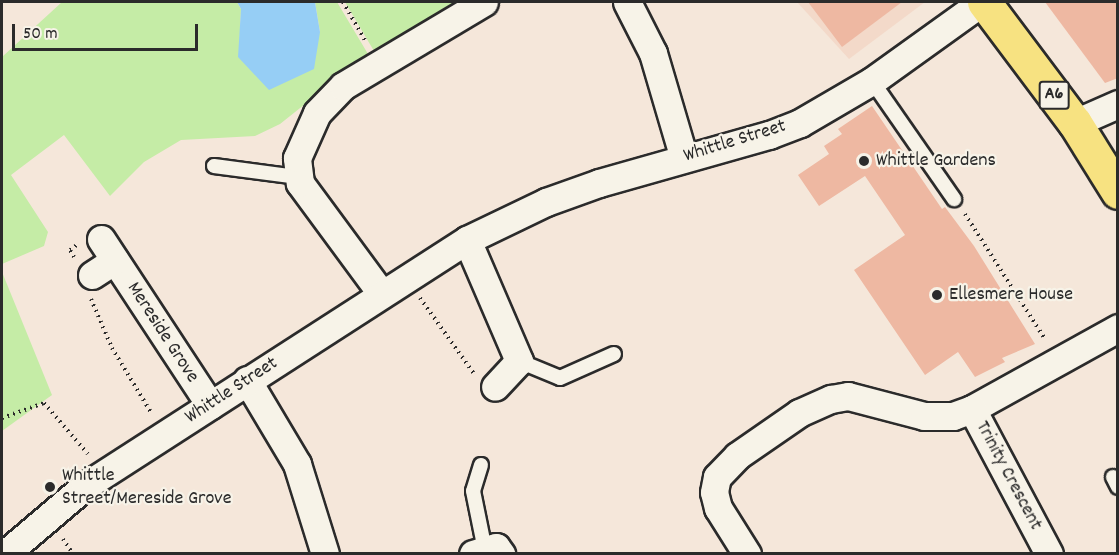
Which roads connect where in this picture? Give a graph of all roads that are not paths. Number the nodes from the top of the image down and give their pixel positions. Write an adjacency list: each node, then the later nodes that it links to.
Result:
1 (484, 2): 9 (street)
2 (627, 2): 7 (street)
3 (983, 2): 4 (street, Whittle Street); 6 (main road, A6)
4 (872, 81): 7 (street, Whittle Street); 11 (lane)
5 (1118, 104): 6 (street)
6 (1075, 123): 10 (main road, A6)
7 (684, 158): 12 (street, Whittle Street)
8 (214, 166): 9 (lane)
9 (298, 177): 14 (street)
10 (1118, 192)
11 (954, 199)
12 (468, 240): 14 (street, Whittle Street); 17 (street)
13 (92, 274): 20 (street, Mereside Grove)
14 (381, 293): 18 (street, Whittle Street)
15 (1118, 328): 21 (street)
16 (614, 354): 17 (lane)
17 (519, 361): 19 (street)
18 (247, 380): 20 (street, Whittle Street); 25 (street)
19 (495, 387)
20 (210, 405): 24 (street, Whittle Street)
21 (972, 408): 26 (street, Trinity Crescent); 27 (street, Trinity Crescent)
22 (481, 465): 23 (lane)
23 (486, 552)
24 (5, 554)
25 (325, 554)
26 (747, 554)
27 (1049, 554)

